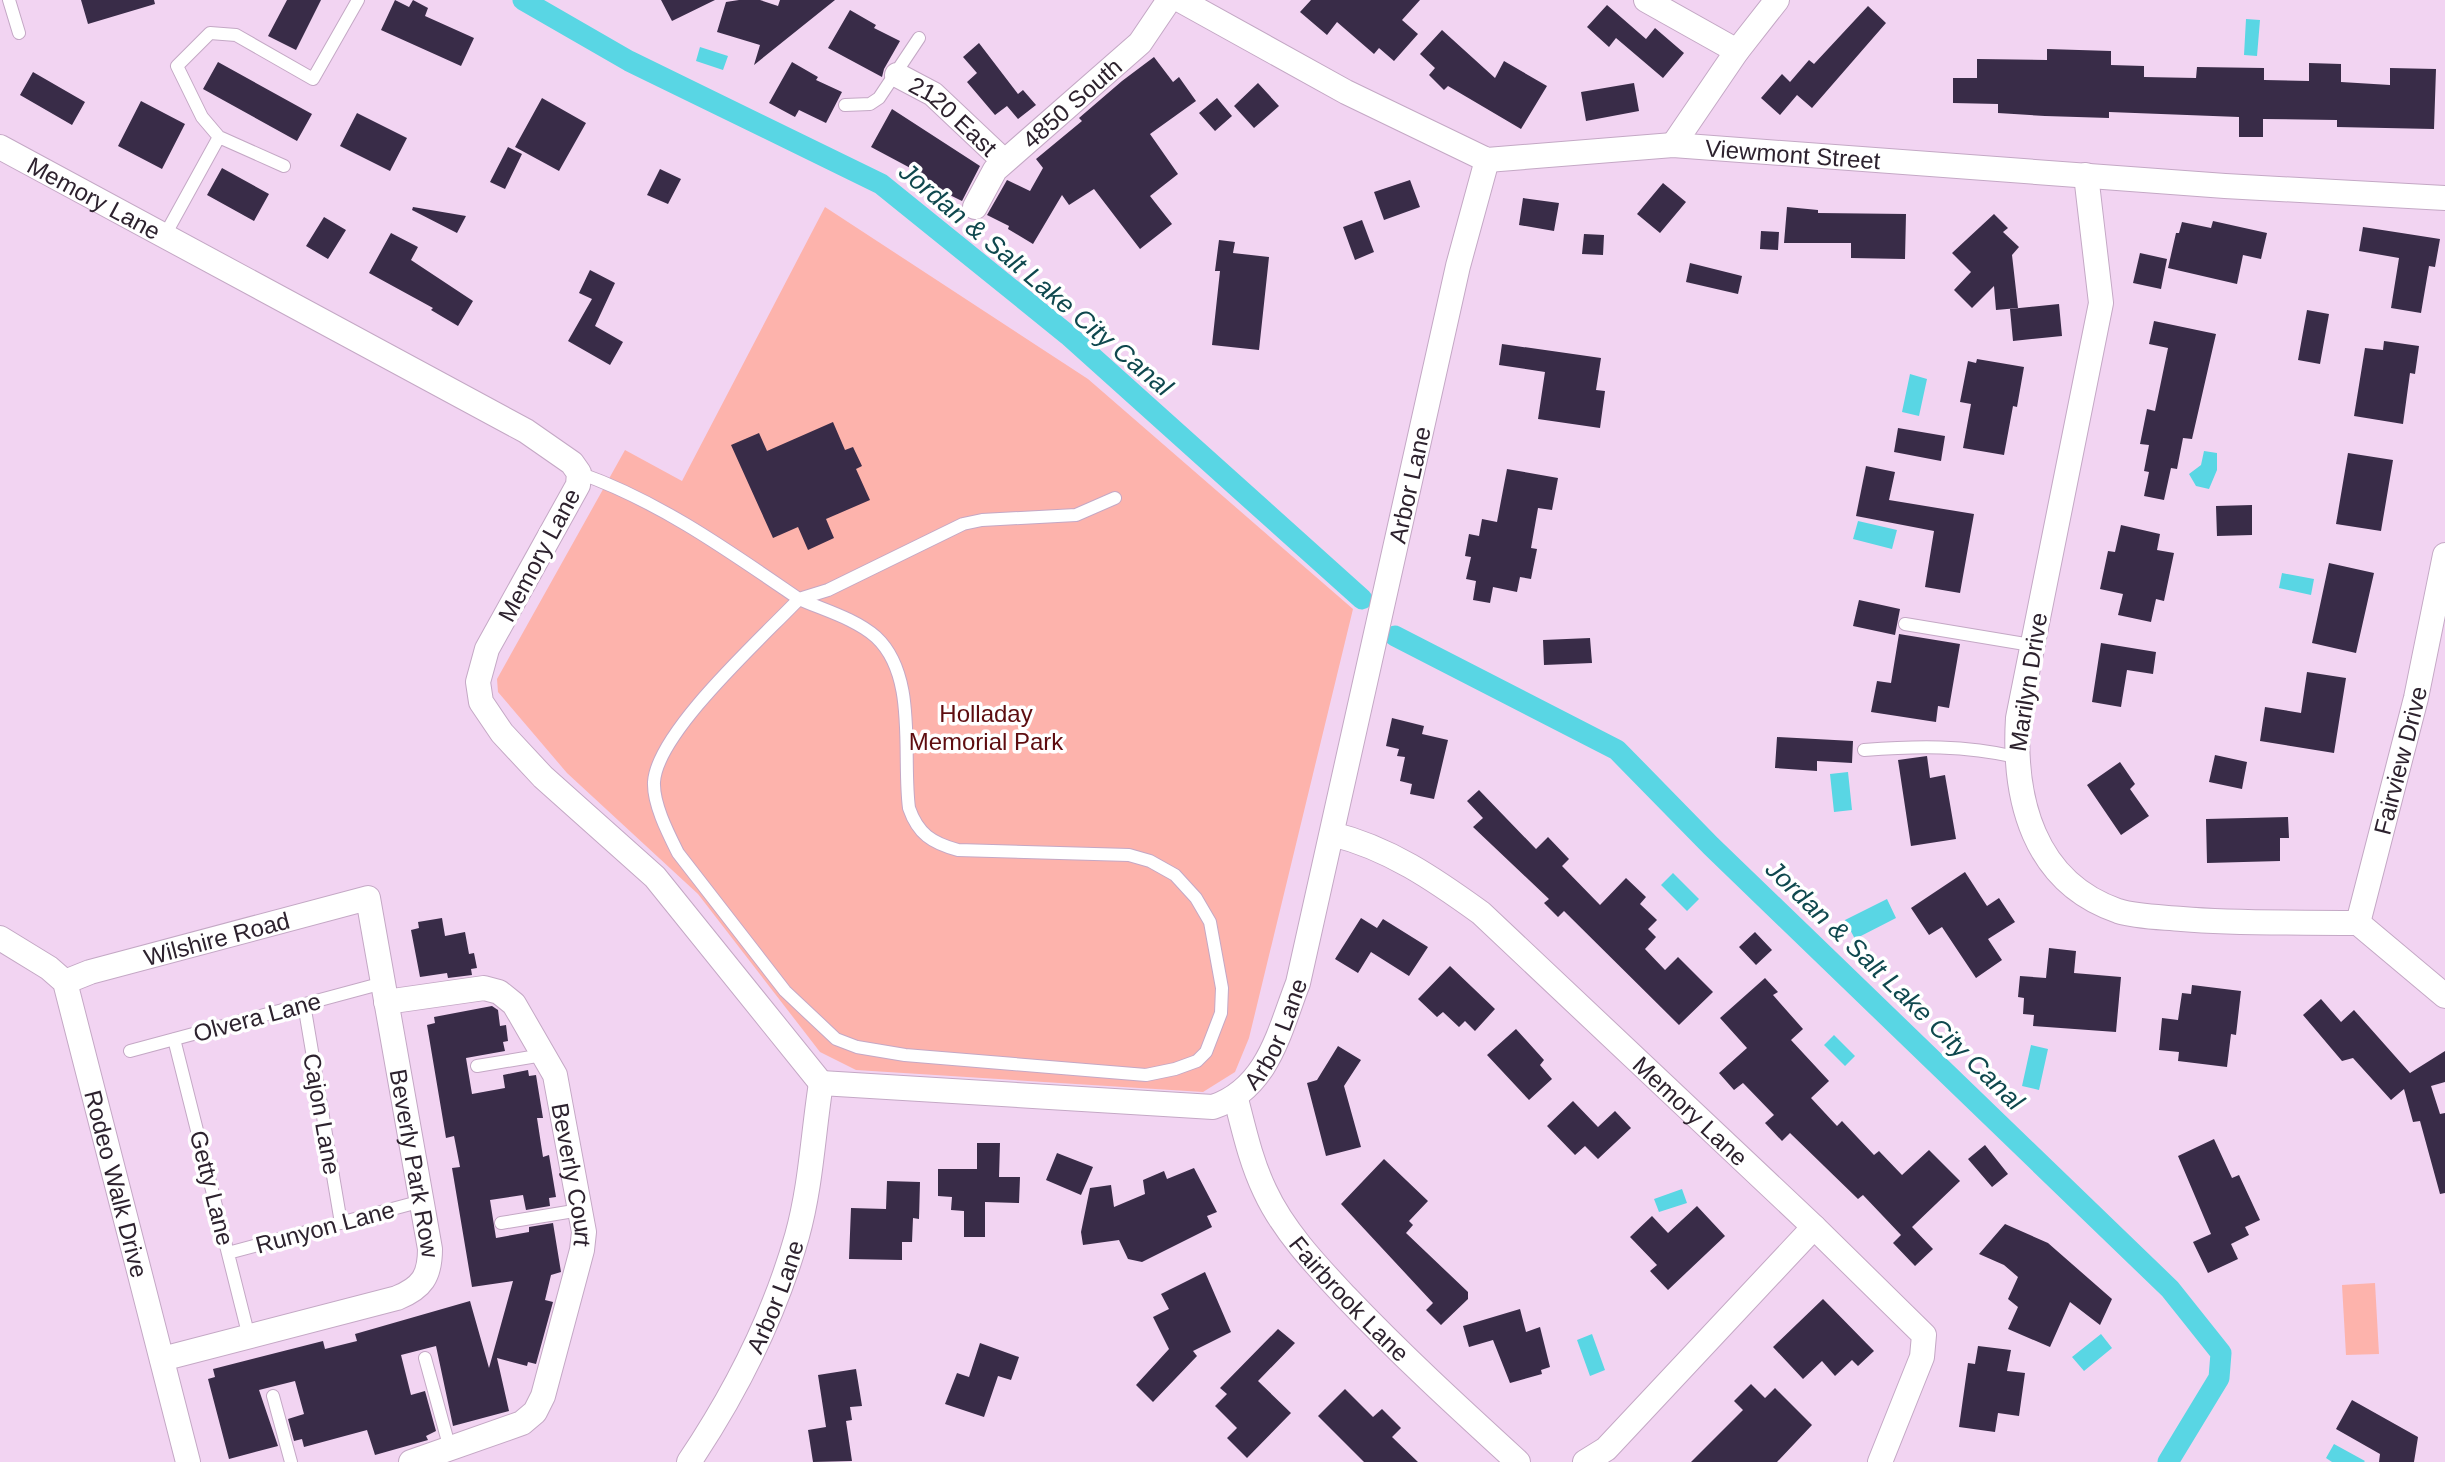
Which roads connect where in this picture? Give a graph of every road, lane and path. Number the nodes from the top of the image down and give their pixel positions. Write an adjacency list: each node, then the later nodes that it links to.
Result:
1 (9, 0): 7 (lane)
2 (359, 0): 12 (lane)
3 (1169, 0): 16 (street, 4850 South)
4 (1180, 0): 15 (street)
5 (1646, 0): 9 (street)
6 (1777, 0): 9 (street)
7 (19, 33)
8 (919, 38): 10 (lane)
9 (1737, 51): 13 (street)
10 (897, 75): 11 (lane); 16 (street, 2120 East)
11 (845, 105)
12 (219, 136): 17 (lane); 21 (lane)
13 (1673, 145): 15 (street, Viewmont Street); 18 (street, Viewmont Street)
14 (0, 147): 21 (street, Memory Lane)
15 (1486, 160): 30 (street, Arbor Lane)
16 (1004, 161): 20 (street, 4850 South)
17 (284, 166)
18 (2086, 175): 19 (street, Viewmont Street); 27 (street, Marilyn Drive)
19 (2445, 198)
20 (975, 208)
21 (165, 235): 22 (street, Memory Lane)
22 (579, 473): 25 (lane); 42 (street, Memory Lane)
23 (1115, 498): 25 (lane)
24 (2445, 555): 32 (street, Fairview Drive)
25 (799, 599): 25 (lane)
26 (1905, 624): 27 (lane)
27 (2031, 645): 29 (street, Marilyn Drive)
28 (1864, 750): 29 (lane)
29 (2016, 757): 32 (street, Marilyn Drive)
30 (1332, 834): 43 (street, Arbor Lane); 48 (street, Memory Lane)
31 (368, 898): 34 (street, Wilshire Road); 35 (street, Beverly Park Row)
32 (2358, 923): 36 (street)
33 (0, 938): 34 (street)
34 (65, 982): 52 (street, Rodeo Walk Drive)
35 (384, 993): 37 (lane, Olvera Lane); 40 (street, Beverly Court); 44 (street, Beverly Park Row)
36 (2445, 996)
37 (304, 1004): 38 (lane, Olvera Lane); 46 (lane, Cajon Lane)
38 (174, 1039): 39 (lane, Olvera Lane); 49 (lane, Getty Lane)
39 (130, 1051)
40 (544, 1055): 41 (lane); 45 (street, Beverly Court)
41 (477, 1066)
42 (821, 1083): 43 (street, Arbor Lane); 58 (street, Arbor Lane)
43 (1236, 1099): 59 (street, Fairbrook Lane)
44 (422, 1201): 46 (lane, Runyon Lane); 50 (street, Beverly Park Row)
45 (580, 1210): 47 (lane); 54 (street, Beverly Court)
46 (341, 1223): 49 (lane, Runyon Lane)
47 (501, 1223)
48 (1814, 1227): 60 (street); 61 (street, Memory Lane)
49 (228, 1253): 50 (lane, Getty Lane)
50 (250, 1336): 52 (street, Beverly Park Row)
51 (425, 1358): 54 (lane)
52 (162, 1359): 55 (street, Rodeo Walk Drive)
53 (273, 1396): 56 (lane)
54 (450, 1449): 57 (street)
55 (188, 1462)
56 (290, 1462)
57 (411, 1462)
58 (689, 1462)
59 (1518, 1462)
60 (1586, 1462)
61 (1880, 1462)

